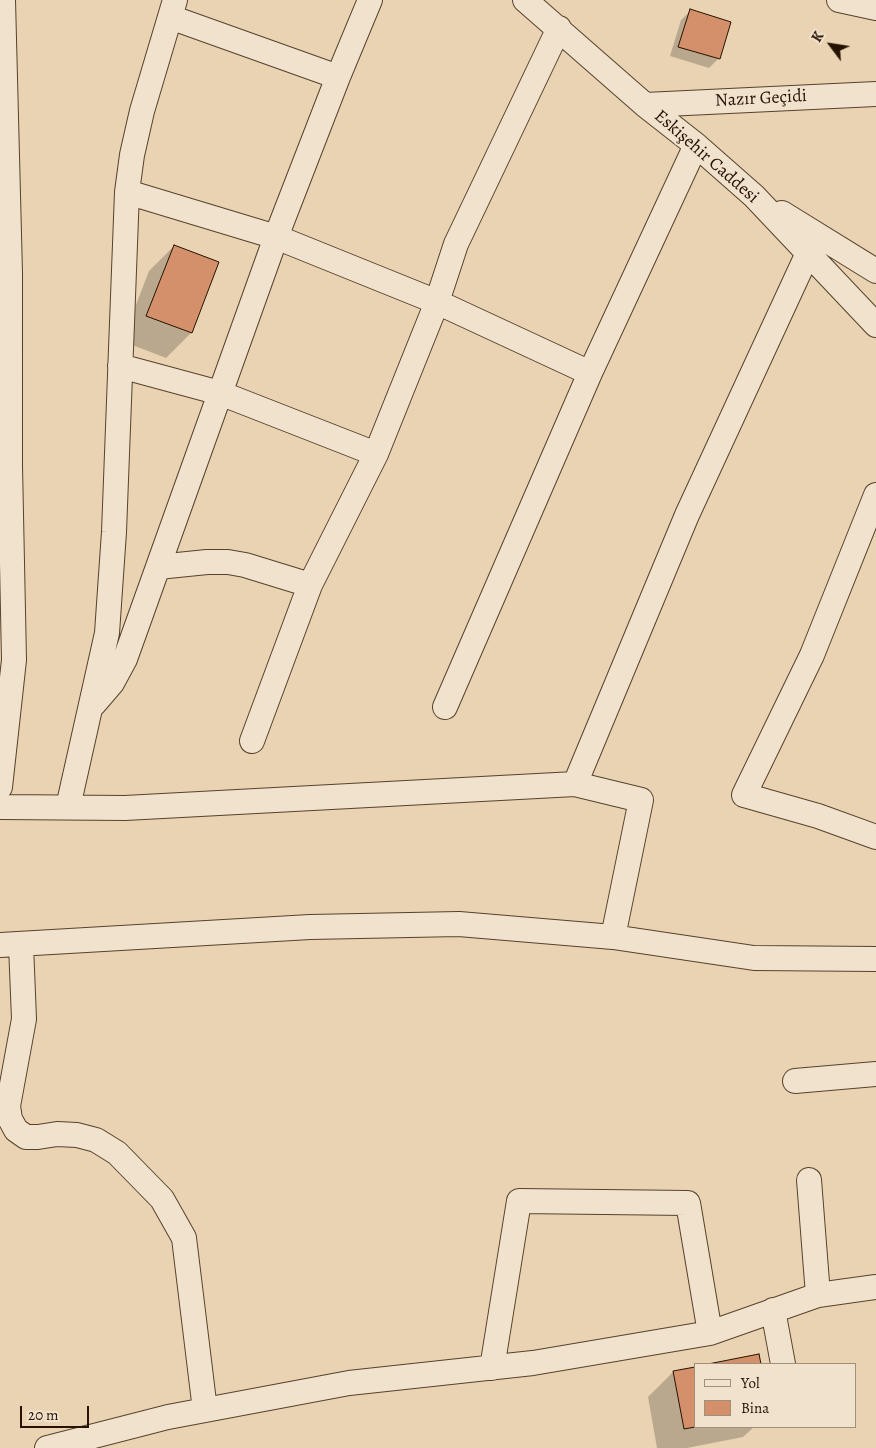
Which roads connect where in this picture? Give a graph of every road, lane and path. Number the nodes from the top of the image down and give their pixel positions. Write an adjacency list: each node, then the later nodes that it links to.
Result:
1 (3, 0): 19 (street)
2 (370, 0): 8 (street)
3 (526, 0): 7 (street, Eskişehir Caddesi)
4 (839, 0): 6 (street)
5 (172, 8): 8 (street); 12 (street)
6 (876, 8)
7 (559, 28): 10 (street, Eskişehir Caddesi); 17 (street)
8 (338, 77): 14 (street)
9 (876, 94): 10 (street, Nazır Geçidi)
10 (645, 105): 11 (street, Eskişehir Caddesi)
11 (696, 146): 13 (street, Eskişehir Caddesi); 21 (street)
12 (127, 192): 14 (street); 20 (street)
13 (754, 196): 15 (street, Eskişehir Caddesi); 16 (street)
14 (276, 237): 17 (street); 22 (street)
15 (808, 253): 18 (street, Eskişehir Caddesi); 30 (street)
16 (876, 270)
17 (437, 302): 21 (street); 23 (street)
18 (876, 324)
19 (5, 335): 31 (street)
20 (120, 366): 22 (street); 27 (street)
21 (590, 373): 28 (street)
22 (220, 393): 23 (street); 25 (street)
23 (376, 454): 26 (street)
24 (876, 495): 34 (street)
25 (158, 567): 26 (street); 27 (street)
26 (310, 585): 29 (street)
27 (92, 705): 33 (street)
28 (444, 707)
29 (252, 741)
30 (575, 784): 33 (street); 35 (street)
31 (0, 787)
32 (0, 807): 33 (street)
33 (68, 807)
34 (876, 837)
35 (613, 937): 36 (street); 37 (street)
36 (11, 945): 47 (street)
37 (876, 959)
38 (876, 1074): 39 (street)
39 (795, 1081)
40 (808, 1180): 42 (street)
41 (876, 1287): 42 (street)
42 (818, 1295): 43 (street)
43 (773, 1310): 44 (street); 45 (street)
44 (710, 1333): 46 (street); 46 (street)
45 (783, 1363)
46 (492, 1368): 47 (street)
47 (205, 1410): 48 (street)
48 (47, 1448)

